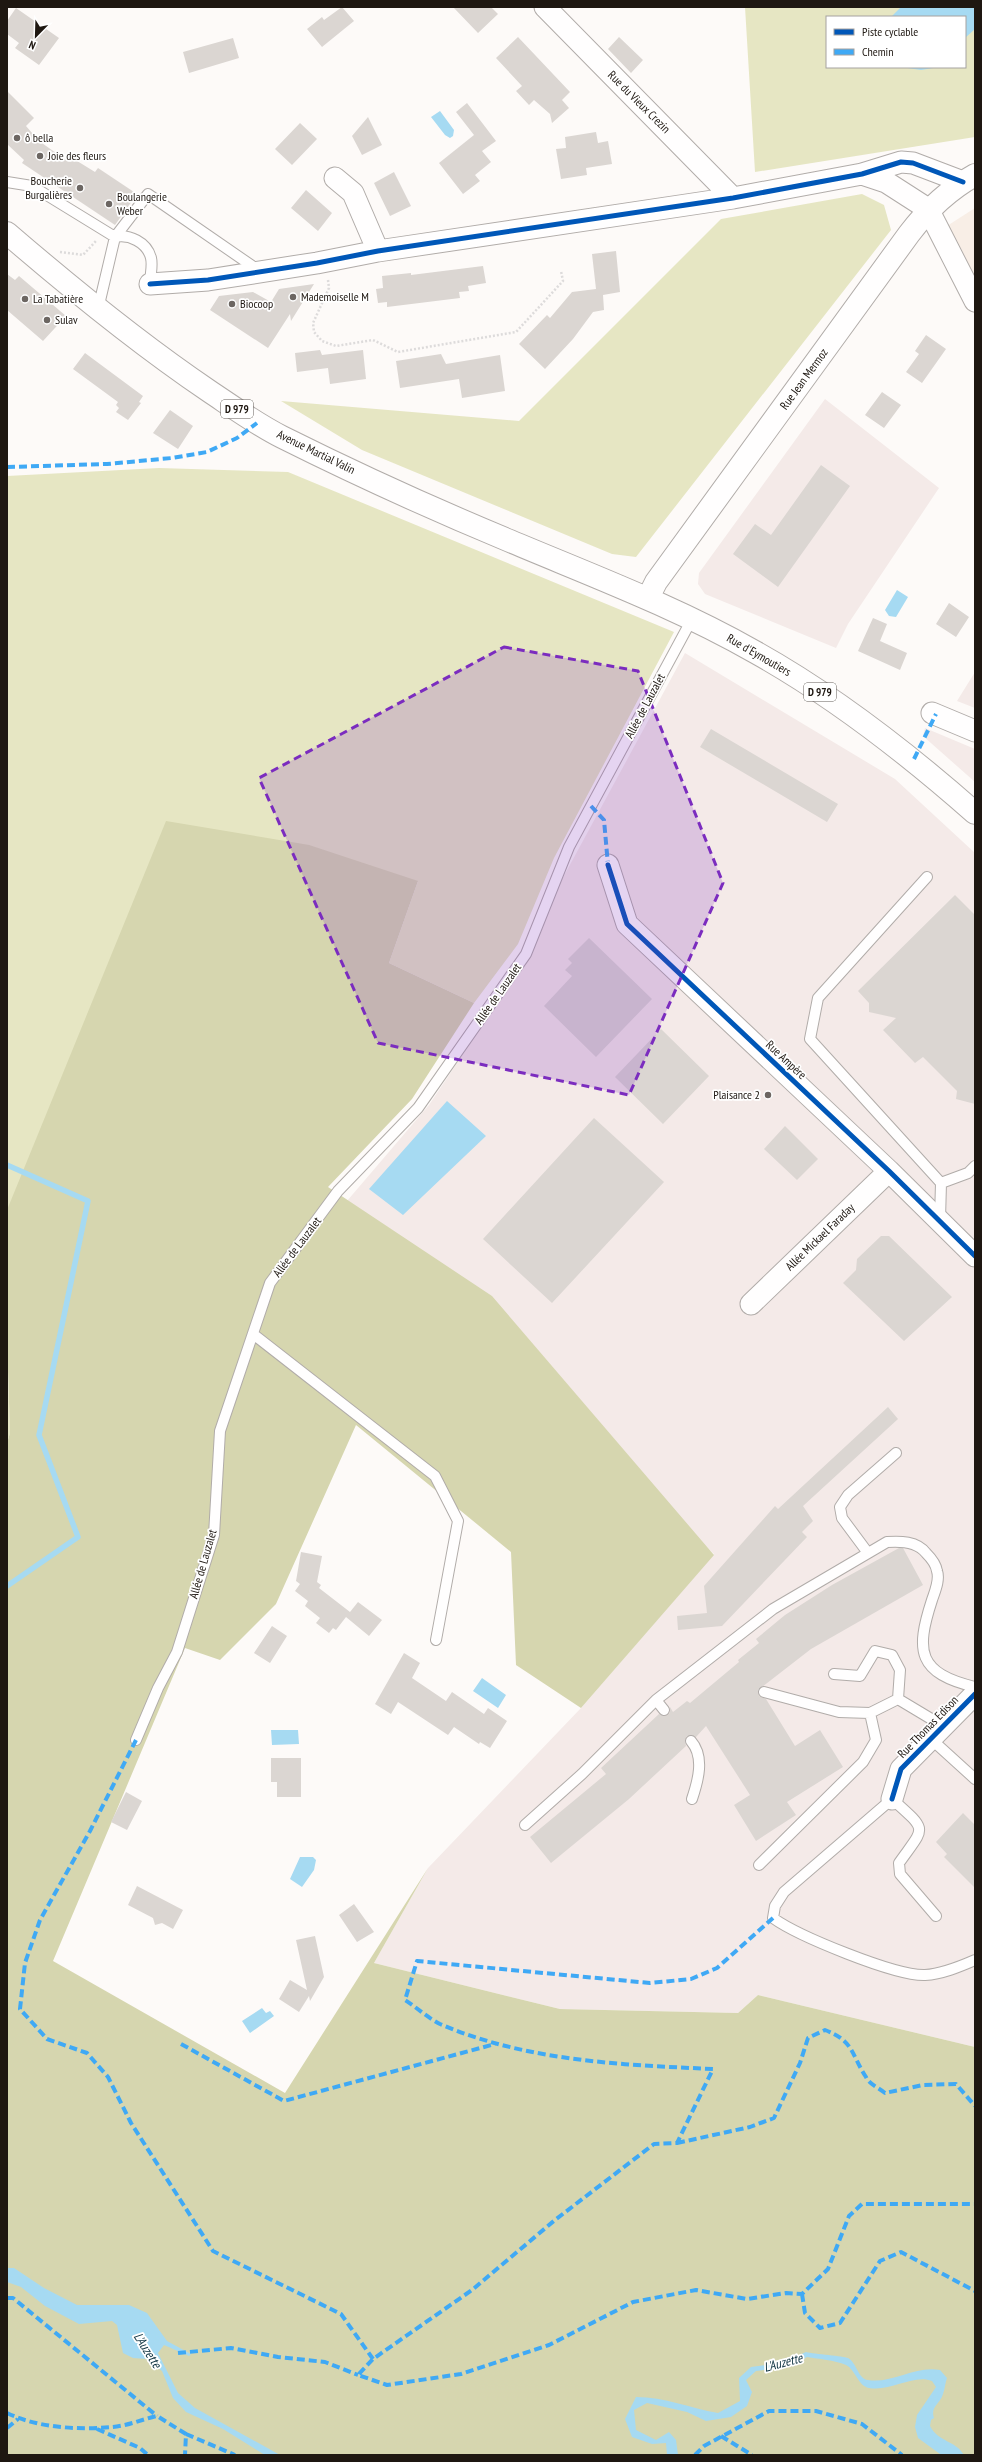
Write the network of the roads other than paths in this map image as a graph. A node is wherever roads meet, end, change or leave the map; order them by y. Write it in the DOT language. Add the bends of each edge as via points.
graph roads {
  1 [pos="545,7"];
  2 [pos="862,174"];
  3 [pos="335,178"];
  4 [pos="969,178"];
  5 [pos="10,182"];
  6 [pos="733,198"];
  7 [pos="928,209"];
  8 [pos="115,237"];
  9 [pos="13,239"];
  10 [pos="378,251"];
  11 [pos="260,271"];
  12 [pos="150,284"];
  13 [pos="975,301"];
  14 [pos="97,310"];
  15 [pos="648,598"];
  16 [pos="692,619"];
  17 [pos="932,713"];
  18 [pos="975,730"];
  19 [pos="975,813"];
  20 [pos="608,864"];
  21 [pos="927,877"];
  22 [pos="975,1166"];
  23 [pos="889,1171"];
  24 [pos="941,1183"];
  25 [pos="940,1221"];
  26 [pos="975,1256"];
  27 [pos="751,1304"];
  28 [pos="253,1334"];
  29 [pos="896,1453"];
  30 [pos="868,1553"];
  31 [pos="436,1640"];
  32 [pos="834,1674"];
  33 [pos="975,1687"];
  34 [pos="764,1692"];
  35 [pos="975,1694"];
  36 [pos="898,1699"];
  37 [pos="656,1700"];
  38 [pos="664,1710"];
  39 [pos="870,1713"];
  40 [pos="937,1733"];
  41 [pos="136,1740"];
  42 [pos="691,1741"];
  43 [pos="975,1779"];
  44 [pos="692,1799"];
  45 [pos="892,1799"];
  46 [pos="525,1825"];
  47 [pos="759,1865"];
  48 [pos="936,1916"];
  49 [pos="975,1960"];
  1 -- 6 [label="street, Rue du Vieux Crezin"];
  2 -- 4 [label="street" via="900,162"];
  2 -- 6 [label="street"];
  2 -- 7 [label="street" via="886,182"];
  3 -- 10 [label="street" via="353,193"];
  4 -- 7 [label="main road, Rue Jean Mermoz"];
  5 -- 8 [label="lane" via="32,186"];
  6 -- 10 [label="street"];
  7 -- 13 [label="street"];
  7 -- 15 [label="main road, Rue Jean Mermoz" via="656,582"];
  8 -- 11 [label="lane" via="148,194"];
  8 -- 12 [label="lane" via="126,235 146,249 151,258"];
  8 -- 14 [label="lane"];
  9 -- 14 [label="main road, Avenue Martial Valin / D 979"];
  10 -- 11 [label="street" via="317,264"];
  11 -- 12 [label="street" via="208,280"];
  14 -- 15 [label="main road, Avenue Martial Valin / D 979" via="178,370 281,436 508,540"];
  15 -- 16 [label="main road, Rue d'Eymoutiers / D 979"];
  16 -- 19 [label="main road, Rue d'Eymoutiers / D 979" via="755,652 817,690 914,759"];
  16 -- 28 [label="lane, Allée de Lauzalet" via="569,847 526,954 418,1108 338,1191 270,1283"];
  17 -- 18 [label="street"];
  20 -- 23 [label="street, Rue Ampère" via="628,924"];
  21 -- 24 [label="lane" via="818,998 810,1039"];
  22 -- 24 [label="lane" via="968,1173"];
  23 -- 25 [label="street, Rue Ampère"];
  23 -- 27 [label="street, Allée Mickael Faraday"];
  24 -- 25 [label="lane"];
  25 -- 26 [label="street, Rue Ampère"];
  28 -- 31 [label="lane" via="435,1476 458,1521"];
  28 -- 41 [label="lane, Allée de Lauzalet" via="220,1431 214,1535 177,1652 158,1688"];
  29 -- 30 [label="lane" via="848,1495 840,1507 842,1518"];
  30 -- 33 [label="lane" via="887,1542 903,1540 924,1550 933,1561 938,1571 937,1584 921,1639 923,1649 935,1670 947,1679"];
  30 -- 37 [label="lane" via="773,1609"];
  32 -- 36 [label="lane" via="860,1676 875,1651 892,1655 900,1670"];
  34 -- 39 [label="lane" via="839,1712"];
  35 -- 40 [label="street, Rue Thomas Edison"];
  36 -- 39 [label="lane"];
  36 -- 40 [label="lane"];
  37 -- 38 [label="lane"];
  37 -- 46 [label="lane" via="582,1774"];
  39 -- 47 [label="lane" via="876,1740 863,1762"];
  40 -- 43 [label="lane"];
  40 -- 45 [label="street, Rue Thomas Edison" via="901,1770"];
  42 -- 44 [label="lane" via="698,1752 699,1771"];
  45 -- 48 [label="lane" via="915,1820 920,1833 918,1840 899,1863 900,1874"];
  45 -- 49 [label="lane" via="784,1892 775,1906 773,1918 787,1928 813,1940 896,1970 924,1975 956,1969"];
}
